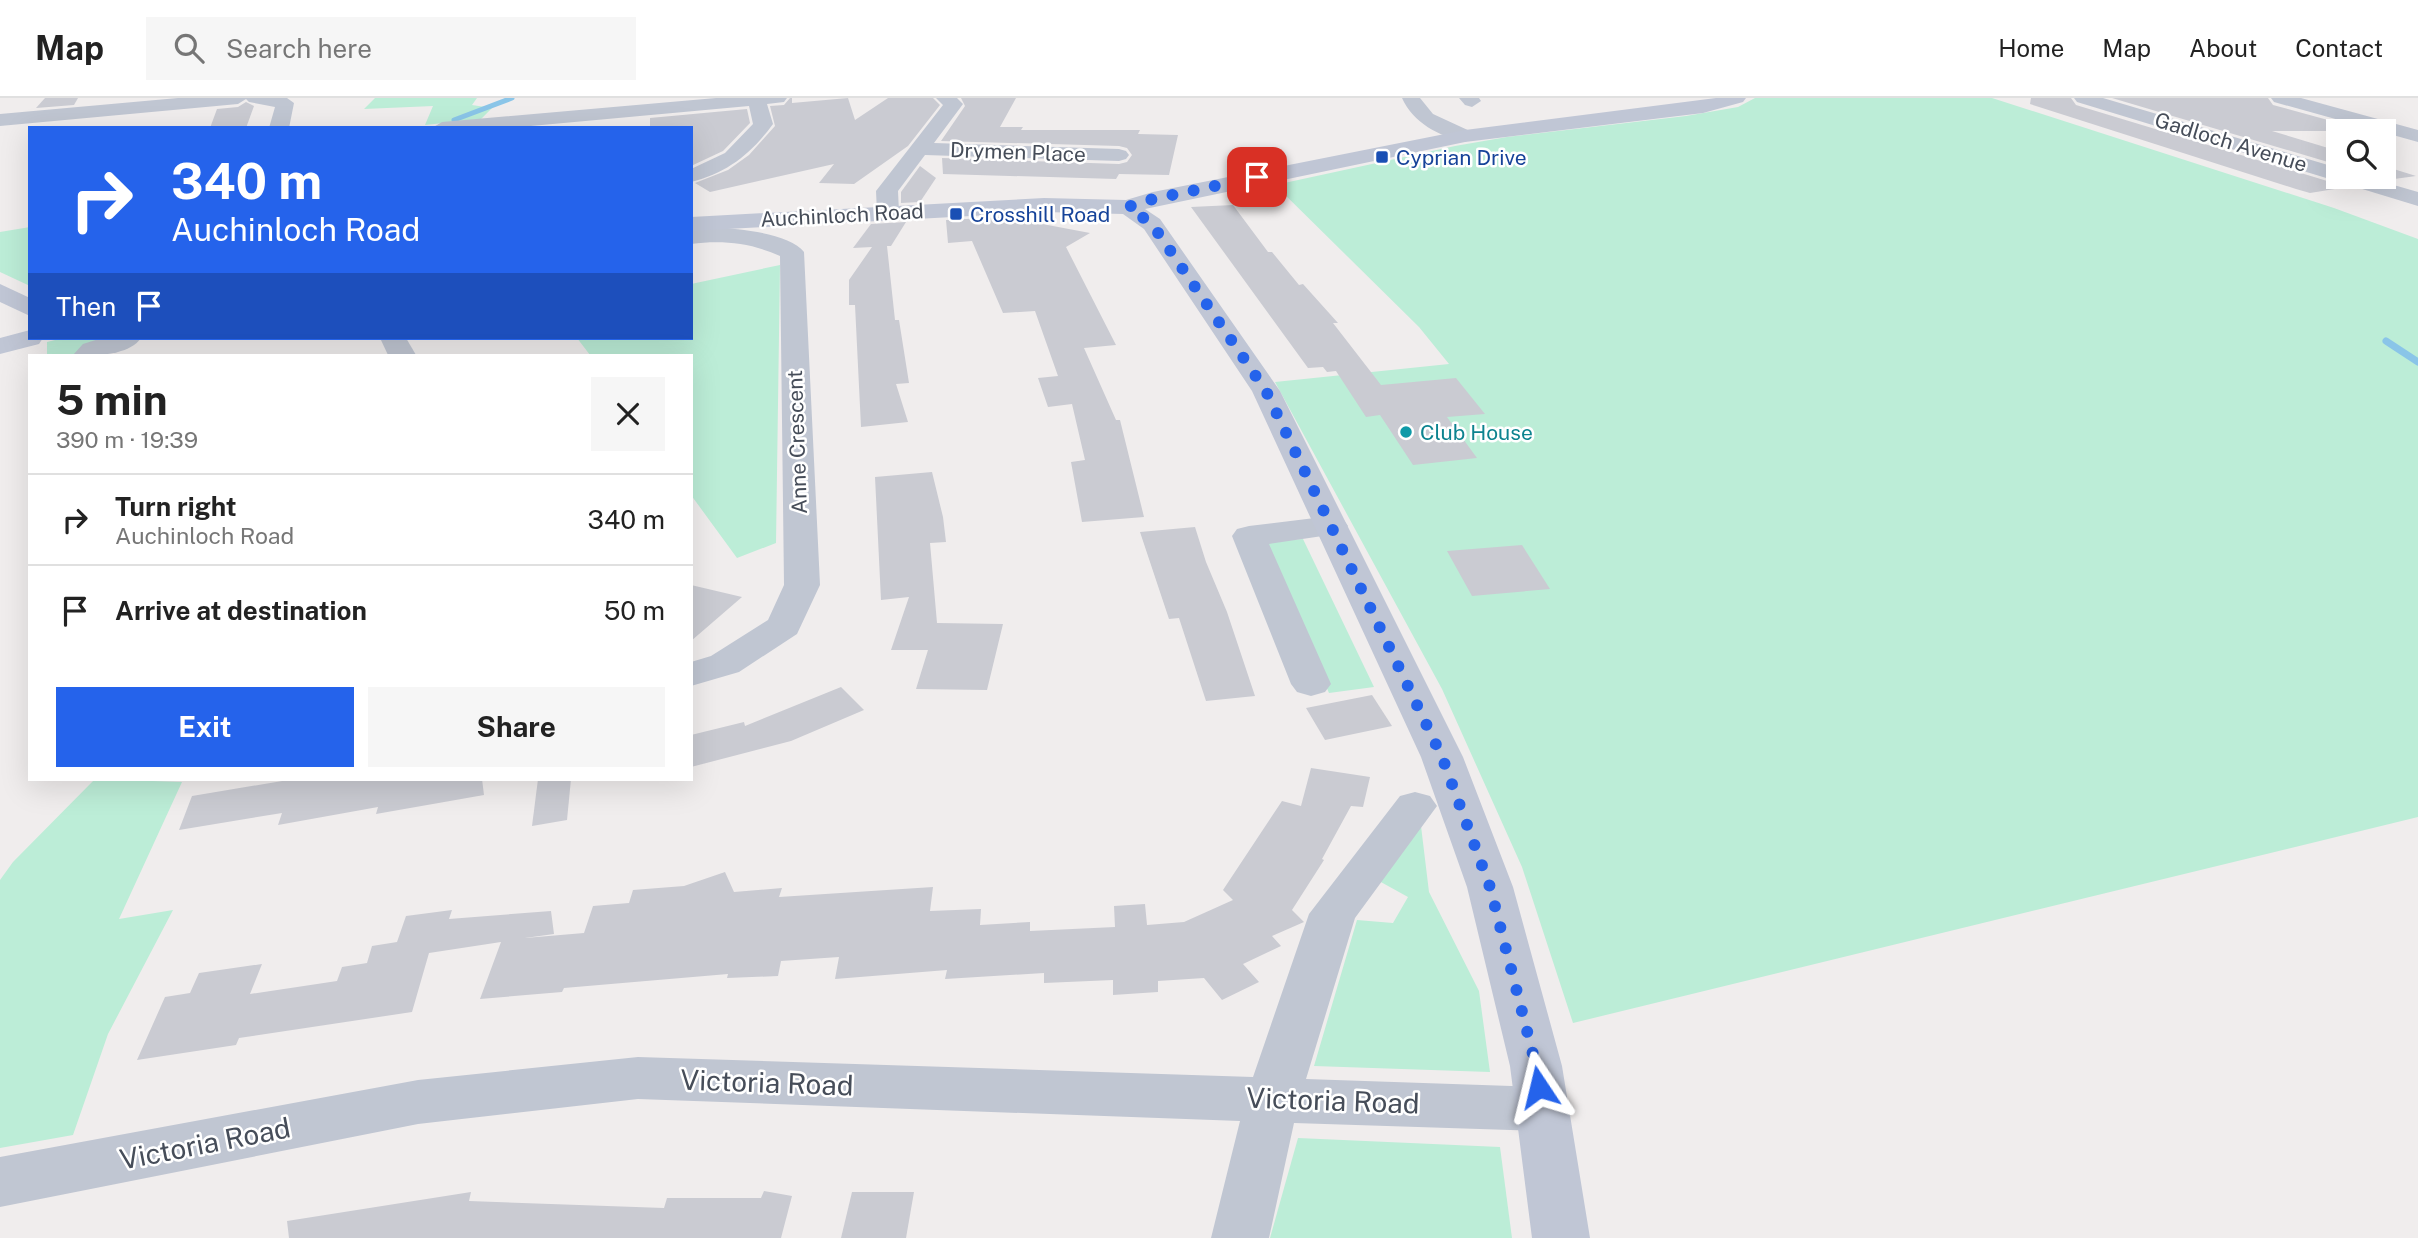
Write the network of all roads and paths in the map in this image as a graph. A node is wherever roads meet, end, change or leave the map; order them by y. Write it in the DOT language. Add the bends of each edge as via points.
graph roads {
  1 [pos="238,98"];
  2 [pos="255,98"];
  3 [pos="778,98"];
  4 [pos="945,98"];
  5 [pos="1411,98"];
  6 [pos="1737,98"];
  7 [pos="2083,98"];
  8 [pos="2280,98"];
  9 [pos="757,100"];
  10 [pos="617,105"];
  11 [pos="114,108"];
  12 [pos="0,120"];
  13 [pos="509,125"];
  14 [pos="103,126"];
  15 [pos="279,126"];
  16 [pos="487,126"];
  17 [pos="1465,136"];
  18 [pos="2418,136"];
  19 [pos="917,149"];
  20 [pos="1119,155"];
  21 [pos="2326,171"];
  22 [pos="693,175"];
  23 [pos="2384,189"];
  24 [pos="2418,199"];
  25 [pos="1128,207"];
  26 [pos="888,212"];
  27 [pos="693,224"];
  28 [pos="693,237"];
  29 [pos="0,292"];
  30 [pos="28,307"];
  31 [pos="28,339"];
  32 [pos="122,340"];
  33 [pos="0,346"];
  34 [pos="88,354"];
  35 [pos="1331,526"];
  36 [pos="693,673"];
  37 [pos="1311,684"];
  38 [pos="1415,806"];
  39 [pos="1272,1098"];
  40 [pos="1542,1109"];
  41 [pos="0,1182"];
  42 [pos="1240,1238"];
  43 [pos="1561,1238"];
  1 -- 11 [label="street"];
  2 -- 15 [label="street" via="285,103"];
  3 -- 9 [label="street"];
  4 -- 19 [label="street" via="954,104"];
  5 -- 17 [label="street" via="1431,121"];
  6 -- 17 [label="main road, Auchinloch Road" via="1703,107"];
  7 -- 21 [label="street, Gadloch Avenue"];
  8 -- 18 [label="street"];
  9 -- 10 [label="street"];
  9 -- 22 [label="street" via="763,124 753,138 724,165"];
  10 -- 13 [label="street"];
  11 -- 12 [label="street"];
  11 -- 14 [label="street"];
  13 -- 16 [label="street"];
  17 -- 25 [label="main road, Auchinloch Road"];
  19 -- 20 [label="street, Drymen Place"];
  19 -- 26 [label="street" via="887,191"];
  23 -- 24 [label="street"];
  25 -- 26 [label="main road, Auchinloch Road" via="1044,205"];
  25 -- 35 [label="main road" via="1152,224 1266,391"];
  26 -- 27 [label="main road, Auchinloch Road"];
  28 -- 36 [label="street, Anne Crescent" via="737,235 769,241 792,253 802,586 785,626 725,664"];
  29 -- 30 [label="main road"];
  31 -- 33 [label="main road"];
  32 -- 34 [label="street"];
  35 -- 37 [label="street" via="1250,536"];
  35 -- 40 [label="main road" via="1442,757 1490,887 1536,1066"];
  38 -- 39 [label="street" via="1333,914"];
  39 -- 40 [label="street, Victoria Road"];
  39 -- 41 [label="street, Victoria Road" via="638,1078 418,1102"];
  39 -- 42 [label="street"];
  40 -- 43 [label="main road"];
}
